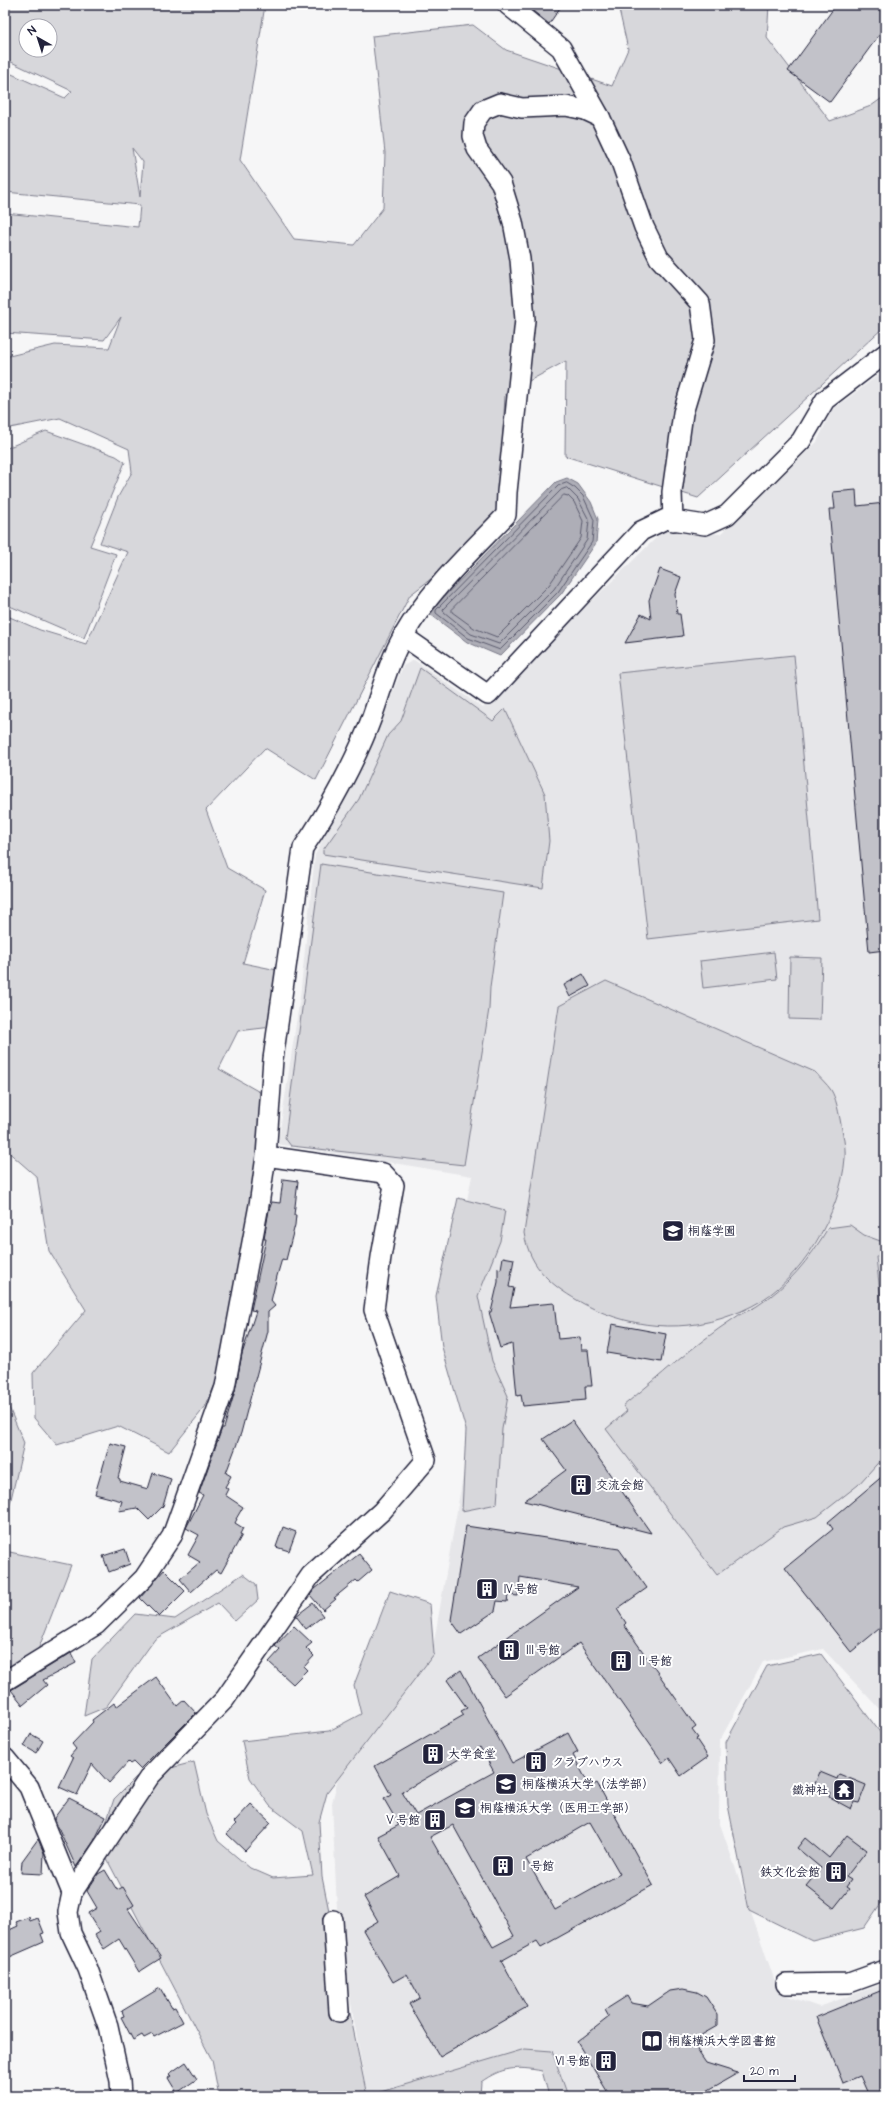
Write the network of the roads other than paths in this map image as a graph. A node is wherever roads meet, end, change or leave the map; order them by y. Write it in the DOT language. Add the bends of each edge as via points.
graph roads {
  1 [pos="508,5"];
  2 [pos="600,117"];
  3 [pos="885,354"];
  4 [pos="673,521"];
  5 [pos="403,636"];
  6 [pos="266,1156"];
  7 [pos="5,1681"];
  8 [pos="5,1758"];
  9 [pos="72,1893"];
  10 [pos="333,1920"];
  11 [pos="885,1970"];
  12 [pos="786,1984"];
  13 [pos="339,2012"];
  14 [pos="122,2096"];
  1 -- 2 [label="street" via="561,48"];
  2 -- 4 [label="street" via="622,162 644,228 659,258 700,303 705,340 683,413 672,492"];
  2 -- 5 [label="street" via="585,110 566,106 522,108 500,104 483,110 474,122 473,136 477,149 501,183 513,222 520,258 525,320 506,492 506,515 422,605"];
  3 -- 4 [label="street" via="825,400 801,441 727,515 705,525"];
  4 -- 5 [label="street" via="666,519 641,531 488,695"];
  5 -- 6 [label="street" via="360,746 303,848 273,1059"];
  6 -- 7 [label="street" via="225,1387 172,1536 144,1578 96,1625"];
  6 -- 9 [label="street" via="383,1173 394,1185 374,1310 426,1460 382,1511 311,1575 225,1699 150,1776"];
  8 -- 9 [label="street" via="29,1787"];
  9 -- 14 [label="street" via="68,1912 71,1933 88,1969 108,2026"];
  10 -- 13 [label="street"];
  11 -- 12 [label="street" via="848,1983"];
}
